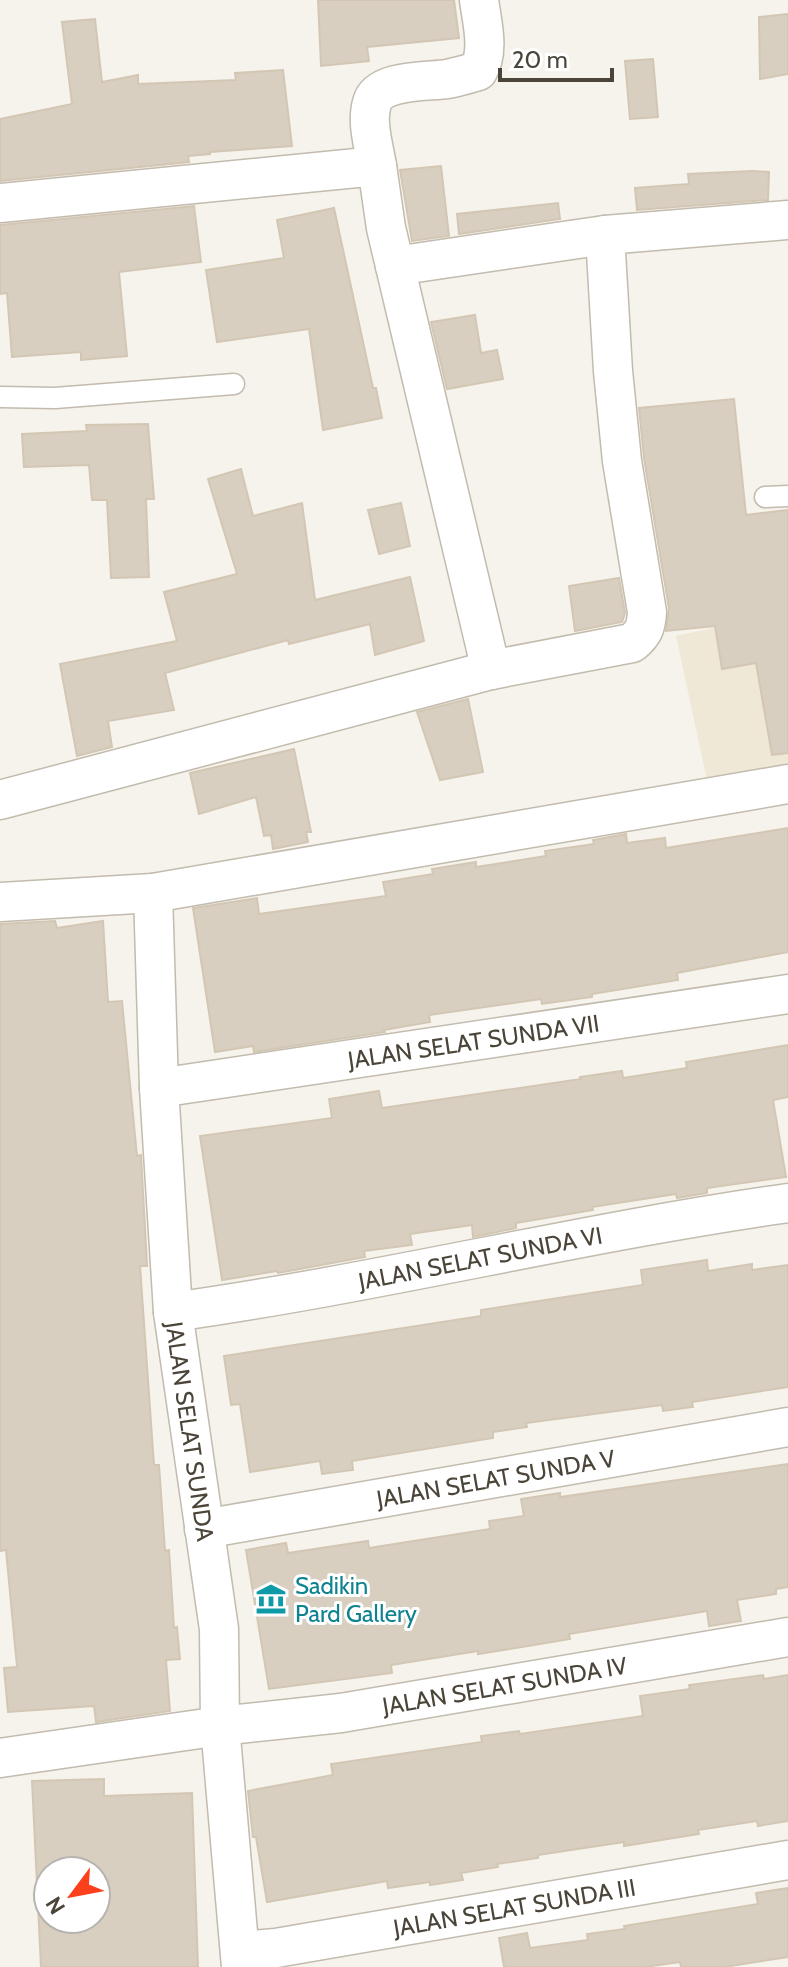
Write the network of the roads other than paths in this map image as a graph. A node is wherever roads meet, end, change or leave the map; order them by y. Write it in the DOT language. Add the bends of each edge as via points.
graph roads {
  1 [pos="479,0"];
  2 [pos="377,166"];
  3 [pos="0,203"];
  4 [pos="788,220"];
  5 [pos="605,235"];
  6 [pos="395,266"];
  7 [pos="234,384"];
  8 [pos="0,397"];
  9 [pos="788,496"];
  10 [pos="765,497"];
  11 [pos="491,670"];
  12 [pos="788,784"];
  13 [pos="0,800"];
  14 [pos="153,893"];
  15 [pos="0,902"];
  16 [pos="788,994"];
  17 [pos="159,1088"];
  18 [pos="788,1203"];
  19 [pos="173,1312"];
  20 [pos="788,1427"];
  21 [pos="204,1529"];
  22 [pos="788,1637"];
  23 [pos="220,1726"];
  24 [pos="0,1758"];
  25 [pos="788,1860"];
  26 [pos="241,1959"];
  1 -- 2 [label="street" via="483,62 478,71 399,83 377,93 371,129"];
  2 -- 3 [label="street"];
  2 -- 6 [label="street"];
  4 -- 5 [label="street"];
  5 -- 6 [label="street"];
  5 -- 11 [label="street" via="622,461 646,628 622,647"];
  6 -- 11 [label="street"];
  7 -- 8 [label="lane" via="55,398"];
  9 -- 10 [label="lane"];
  11 -- 13 [label="street"];
  12 -- 14 [label="street"];
  14 -- 15 [label="street"];
  14 -- 17 [label="street, JALAN SELAT SUNDA"];
  16 -- 17 [label="street, JALAN SELAT SUNDA VII"];
  17 -- 19 [label="street, JALAN SELAT SUNDA"];
  18 -- 19 [label="street, JALAN SELAT SUNDA VI" via="388,1278"];
  19 -- 21 [label="street, JALAN SELAT SUNDA"];
  20 -- 21 [label="street, JALAN SELAT SUNDA V"];
  21 -- 23 [label="street, JALAN SELAT SUNDA" via="219,1629"];
  22 -- 23 [label="street, JALAN SELAT SUNDA IV" via="341,1713"];
  23 -- 24 [label="street, JALAN SELAT SUNDA IV"];
  23 -- 26 [label="street, JALAN SELAT SUNDA"];
  25 -- 26 [label="street, JALAN SELAT SUNDA III" via="276,1948"];
}
